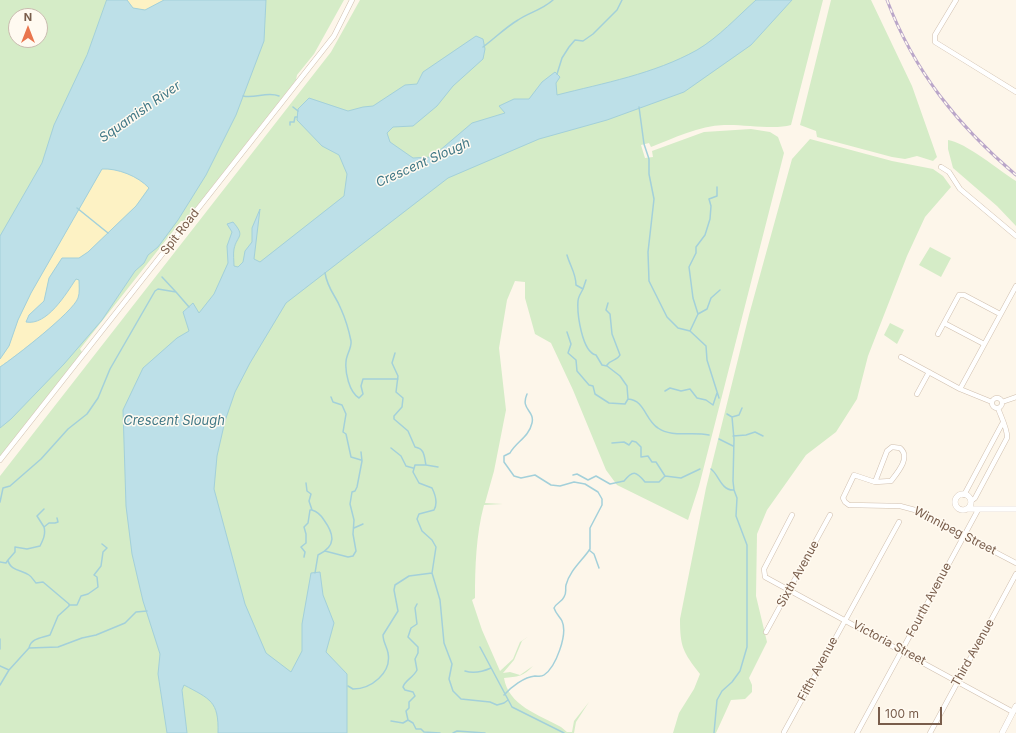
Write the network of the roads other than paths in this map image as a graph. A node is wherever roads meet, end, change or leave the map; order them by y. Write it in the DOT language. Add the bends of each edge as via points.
graph roads {
  1 [pos="352,0"];
  2 [pos="956,0"];
  3 [pos="1016,92"];
  4 [pos="941,167"];
  5 [pos="1016,236"];
  6 [pos="1016,286"];
  7 [pos="1000,314"];
  8 [pos="944,323"];
  9 [pos="938,334"];
  10 [pos="984,344"];
  11 [pos="901,357"];
  12 [pos="929,372"];
  13 [pos="960,389"];
  14 [pos="917,394"];
  15 [pos="1016,397"];
  16 [pos="992,402"];
  17 [pos="1002,402"];
  18 [pos="998,408"];
  19 [pos="1002,424"];
  20 [pos="0,460"];
  21 [pos="875,482"];
  22 [pos="964,494"];
  23 [pos="971,501"];
  24 [pos="985,508"];
  25 [pos="1016,509"];
  26 [pos="966,510"];
  27 [pos="978,510"];
  28 [pos="792,515"];
  29 [pos="830,515"];
  30 [pos="899,522"];
  31 [pos="964,535"];
  32 [pos="1016,563"];
  33 [pos="1016,574"];
  34 [pos="788,590"];
  35 [pos="845,620"];
  36 [pos="766,632"];
  37 [pos="902,651"];
  38 [pos="958,681"];
  39 [pos="1015,710"];
  40 [pos="783,733"];
  41 [pos="857,733"];
  42 [pos="930,733"];
  43 [pos="1002,733"];
  1 -- 20 [label="street, Spit Road" via="334,36"];
  2 -- 3 [label="street" via="935,34 935,42"];
  4 -- 5 [label="street" via="949,172 960,189"];
  6 -- 7 [label="street"];
  7 -- 8 [label="street" via="962,294 958,296"];
  7 -- 10 [label="street"];
  8 -- 9 [label="street"];
  8 -- 10 [label="street"];
  10 -- 13 [label="street"];
  11 -- 12 [label="street"];
  12 -- 13 [label="street"];
  12 -- 14 [label="street"];
  13 -- 16 [label="street"];
  15 -- 17 [label="street"];
  16 -- 17 [label="street" via="997,398"];
  16 -- 18 [label="street" via="993,406"];
  17 -- 18 [label="street"];
  18 -- 19 [label="street"];
  19 -- 22 [label="street"];
  19 -- 23 [label="street" via="1007,432 1007,438"];
  21 -- 21 [label="street" via="893,479 905,457 900,448 892,447 887,451"];
  21 -- 31 [label="street, Winnipeg Street" via="854,475 844,493 845,502 850,505 909,508"];
  22 -- 23 [label="street"];
  22 -- 26 [label="street" via="957,497 955,504 959,509"];
  23 -- 24 [label="street"];
  23 -- 26 [label="street"];
  24 -- 25 [label="street"];
  24 -- 27 [label="street"];
  26 -- 27 [label="street"];
  27 -- 31 [label="street, Fourth Avenue"];
  28 -- 34 [label="street, Victoria Street" via="763,573 765,577"];
  29 -- 34 [label="street, Sixth Avenue"];
  30 -- 35 [label="street, Fifth Avenue"];
  31 -- 32 [label="street, Winnipeg Street"];
  31 -- 37 [label="street, Fourth Avenue"];
  33 -- 38 [label="street, Third Avenue"];
  34 -- 35 [label="street, Victoria Street"];
  34 -- 36 [label="street, Sixth Avenue"];
  35 -- 37 [label="street, Victoria Street"];
  35 -- 40 [label="street, Fifth Avenue"];
  37 -- 38 [label="street, Victoria Street"];
  37 -- 41 [label="street, Fourth Avenue"];
  38 -- 39 [label="street, Victoria Street"];
  38 -- 42 [label="street, Third Avenue"];
  39 -- 43 [label="street"];
}
